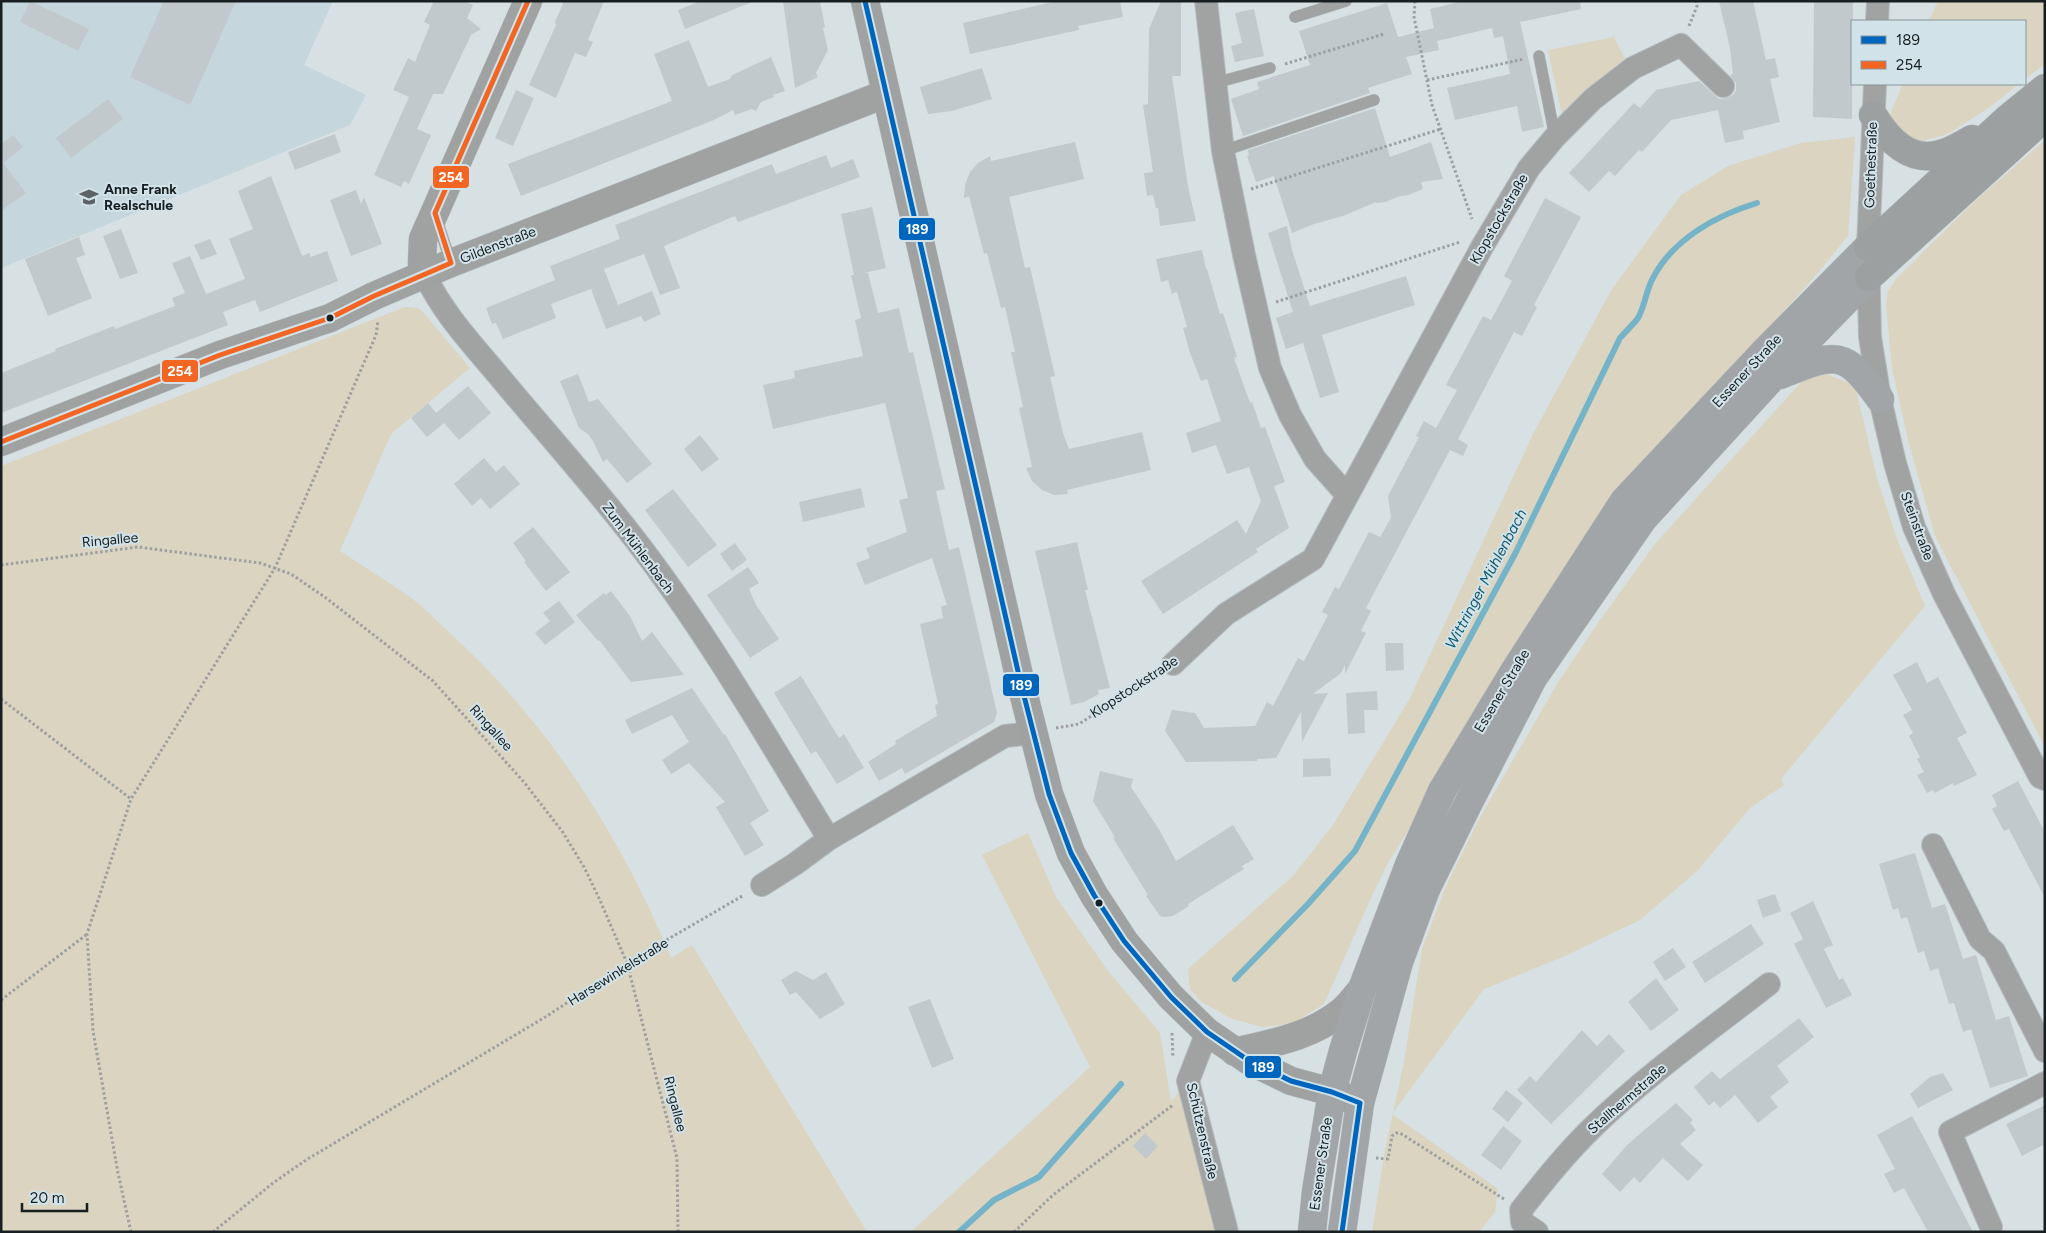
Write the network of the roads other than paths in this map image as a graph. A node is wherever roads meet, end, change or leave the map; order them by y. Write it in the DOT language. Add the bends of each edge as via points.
graph roads {
  1 [pos="528,1"];
  2 [pos="1206,1"];
  3 [pos="1346,1"];
  4 [pos="1878,1"];
  5 [pos="869,2"];
  6 [pos="1294,17"];
  7 [pos="1877,20"];
  8 [pos="1539,56"];
  9 [pos="1270,68"];
  10 [pos="1215,83"];
  11 [pos="1875,85"];
  12 [pos="1723,86"];
  13 [pos="2045,88"];
  14 [pos="885,94"];
  15 [pos="1374,100"];
  16 [pos="1873,116"];
  17 [pos="2045,117"];
  18 [pos="2008,118"];
  19 [pos="1555,137"];
  20 [pos="1222,151"];
  21 [pos="435,213"];
  22 [pos="1868,247"];
  23 [pos="450,264"];
  24 [pos="424,275"];
  25 [pos="1868,277"];
  26 [pos="1771,378"];
  27 [pos="1880,399"];
  28 [pos="1,442"];
  29 [pos="1346,495"];
  30 [pos="1173,664"];
  31 [pos="1033,732"];
  32 [pos="2045,779"];
  33 [pos="829,838"];
  34 [pos="1933,845"];
  35 [pos="762,885"];
  36 [pos="1769,984"];
  37 [pos="1362,989"];
  38 [pos="1206,1032"];
  39 [pos="2045,1051"];
  40 [pos="1235,1052"];
  41 [pos="2045,1083"];
  42 [pos="1332,1092"];
  43 [pos="1360,1104"];
  44 [pos="1991,1227"];
  45 [pos="1227,1232"];
  46 [pos="1312,1232"];
  47 [pos="1342,1232"];
  48 [pos="1537,1232"];
  1 -- 21 [label="main road"];
  2 -- 10 [label="street"];
  3 -- 6 [label="lane"];
  4 -- 7 [label="street"];
  5 -- 14 [label="main road"];
  8 -- 19 [label="lane"];
  9 -- 10 [label="lane"];
  10 -- 20 [label="street"];
  11 -- 16 [label="street, Goethestraße"];
  12 -- 19 [label="street, Klopstockstraße" via="1681,45 1633,68 1594,99"];
  13 -- 18 [label="highway"];
  14 -- 23 [label="main road, Gildenstraße"];
  14 -- 31 [label="main road"];
  15 -- 20 [label="lane"];
  16 -- 18 [label="highway" via="1897,146 1926,156 1942,154"];
  16 -- 22 [label="street, Goethestraße"];
  17 -- 25 [label="highway"];
  18 -- 22 [label="highway"];
  19 -- 29 [label="street, Klopstockstraße" via="1529,168 1480,242"];
  20 -- 29 [label="street" via="1270,368 1290,415 1315,459"];
  21 -- 23 [label="lane"];
  21 -- 24 [label="main road" via="423,239"];
  22 -- 25 [label="street, Steinstraße"];
  22 -- 37 [label="main road, Essener Straße" via="1624,501 1514,670 1442,791 1409,865"];
  23 -- 24 [label="main road, Gildenstraße"];
  24 -- 28 [label="main road, Gildenstraße" via="330,318 220,355"];
  24 -- 33 [label="street, Zum Mühlenbach" via="484,359 643,550 738,687"];
  25 -- 26 [label="main road, Essener Straße"];
  25 -- 27 [label="street, Steinstraße" via="1870,337"];
  26 -- 27 [label="main road" via="1813,361 1838,360 1860,372"];
  26 -- 43 [label="main road, Essener Straße" via="1643,518 1533,678 1426,889 1399,962"];
  27 -- 32 [label="street, Steinstraße" via="1914,527 1944,594 2040,777"];
  29 -- 30 [label="street, Klopstockstraße" via="1313,559 1226,614"];
  31 -- 33 [label="street" via="1005,736"];
  31 -- 38 [label="main road" via="1049,794 1071,853 1124,941 1171,997"];
  33 -- 35 [label="street"];
  34 -- 39 [label="street" via="1980,939 1994,951"];
  36 -- 48 [label="street, Stallhermstraße" via="1653,1075 1594,1127 1521,1210 1522,1222"];
  37 -- 40 [label="main road" via="1342,1012 1317,1029"];
  37 -- 42 [label="main road, Essener Straße"];
  38 -- 40 [label="main road"];
  38 -- 45 [label="street, Schützenstraße" via="1188,1081"];
  40 -- 42 [label="main road" via="1291,1080"];
  41 -- 44 [label="street" via="1950,1132"];
  42 -- 43 [label="main road"];
  42 -- 46 [label="main road, Essener Straße"];
  43 -- 47 [label="main road, Essener Straße"];
}
